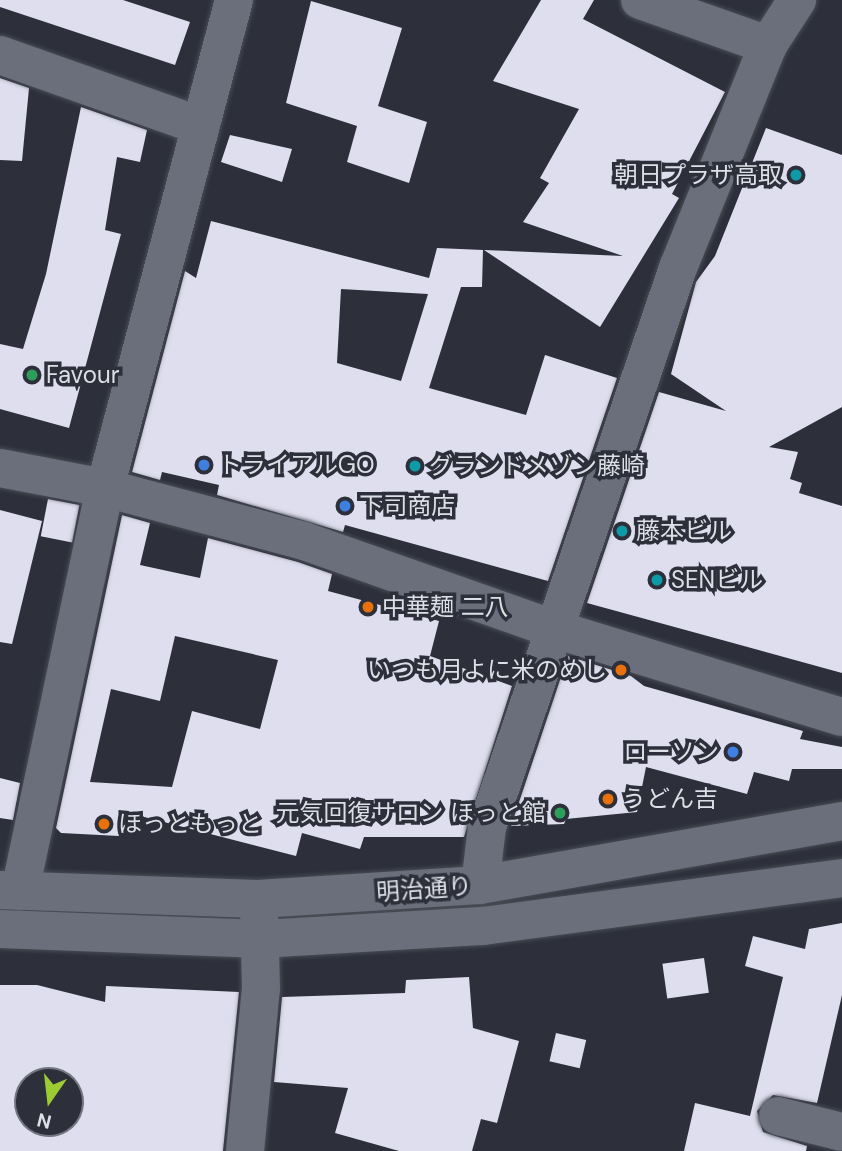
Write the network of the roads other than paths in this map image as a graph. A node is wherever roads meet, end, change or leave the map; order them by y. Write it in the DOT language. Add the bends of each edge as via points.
graph roads {
  1 [pos="234,0"];
  2 [pos="640,0"];
  3 [pos="797,0"];
  4 [pos="768,45"];
  5 [pos="0,55"];
  6 [pos="198,125"];
  7 [pos="0,468"];
  8 [pos="105,488"];
  9 [pos="554,629"];
  10 [pos="842,717"];
  11 [pos="842,821"];
  12 [pos="842,878"];
  13 [pos="480,886"];
  14 [pos="10,891"];
  15 [pos="258,899"];
  16 [pos="0,929"];
  17 [pos="262,939"];
  18 [pos="778,1116"];
  19 [pos="842,1132"];
  20 [pos="245,1151"];
  1 -- 6 [label="street"];
  2 -- 4 [label="street"];
  3 -- 4 [label="street"];
  4 -- 9 [label="street" via="678,268"];
  5 -- 6 [label="street"];
  6 -- 8 [label="street"];
  7 -- 8 [label="street"];
  8 -- 9 [label="street" via="304,541"];
  8 -- 14 [label="street"];
  9 -- 10 [label="street"];
  9 -- 13 [label="street" via="487,827"];
  11 -- 13 [label="street, 明治通り"];
  12 -- 17 [label="street, 明治通り" via="483,926"];
  13 -- 15 [label="street, 明治通り"];
  14 -- 15 [label="street, 明治通り"];
  15 -- 17 [label="street"];
  16 -- 17 [label="street, 明治通り"];
  17 -- 20 [label="street"];
  18 -- 19 [label="street"];
}
